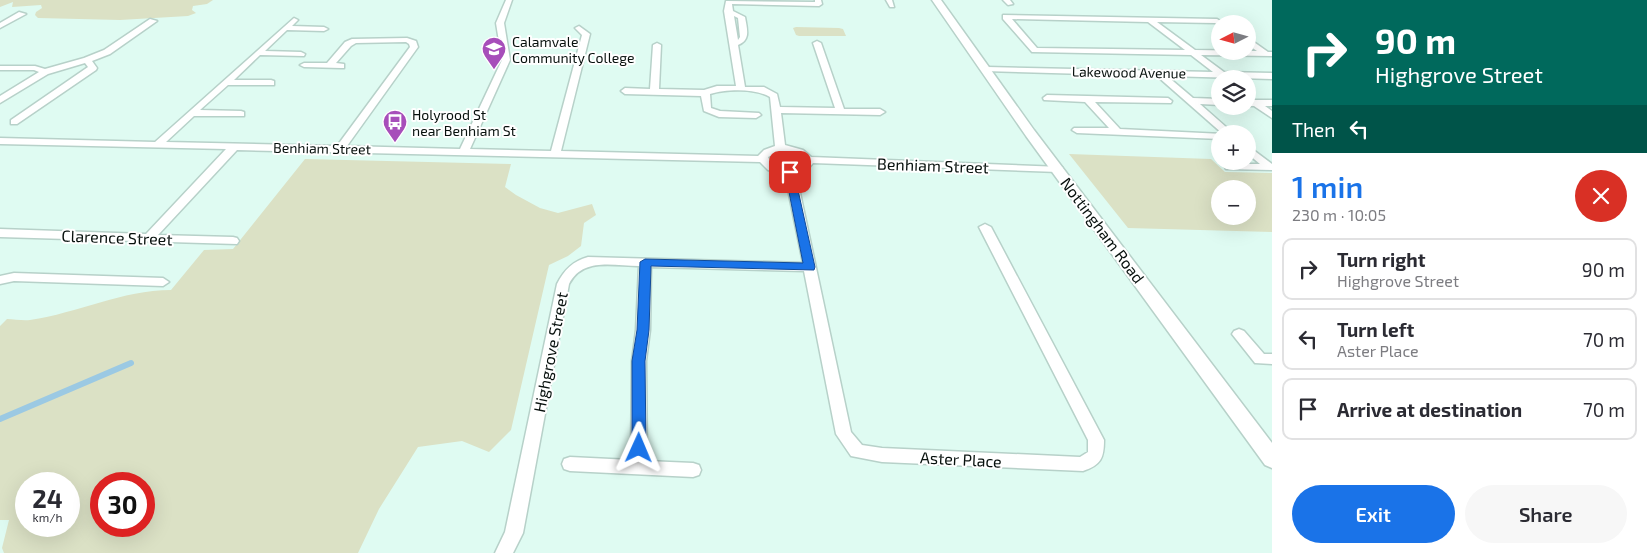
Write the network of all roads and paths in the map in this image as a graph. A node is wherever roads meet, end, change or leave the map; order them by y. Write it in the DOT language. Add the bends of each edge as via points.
graph roads {
  1 [pos="509,0"];
  2 [pos="818,0"];
  3 [pos="936,0"];
  4 [pos="728,11"];
  5 [pos="22,14"];
  6 [pos="294,20"];
  7 [pos="1150,20"];
  8 [pos="8,21"];
  9 [pos="153,21"];
  10 [pos="1211,21"];
  11 [pos="29,22"];
  12 [pos="0,26"];
  13 [pos="285,28"];
  14 [pos="579,28"];
  15 [pos="324,29"];
  16 [pos="817,43"];
  17 [pos="657,45"];
  18 [pos="733,46"];
  19 [pos="1256,47"];
  20 [pos="1035,50"];
  21 [pos="1193,52"];
  22 [pos="258,53"];
  23 [pos="301,54"];
  24 [pos="1269,54"];
  25 [pos="1042,56"];
  26 [pos="87,60"];
  27 [pos="304,65"];
  28 [pos="329,66"];
  29 [pos="341,66"];
  30 [pos="0,68"];
  31 [pos="987,69"];
  32 [pos="1217,70"];
  33 [pos="45,72"];
  34 [pos="1159,73"];
  35 [pos="1211,74"];
  36 [pos="1256,75"];
  37 [pos="1272,76"];
  38 [pos="226,82"];
  39 [pos="271,83"];
  40 [pos="741,89"];
  41 [pos="625,91"];
  42 [pos="654,92"];
  43 [pos="706,93"];
  44 [pos="1047,98"];
  45 [pos="1087,99"];
  46 [pos="0,100"];
  47 [pos="1168,100"];
  48 [pos="1192,101"];
  49 [pos="1211,102"];
  50 [pos="1256,103"];
  51 [pos="1272,103"];
  52 [pos="1256,106"];
  53 [pos="776,110"];
  54 [pos="840,111"];
  55 [pos="880,112"];
  56 [pos="192,113"];
  57 [pos="241,114"];
  58 [pos="756,115"];
  59 [pos="1272,116"];
  60 [pos="14,122"];
  61 [pos="1219,125"];
  62 [pos="1077,130"];
  63 [pos="1117,131"];
  64 [pos="1211,136"];
  65 [pos="0,141"];
  66 [pos="158,144"];
  67 [pos="235,146"];
  68 [pos="341,148"];
  69 [pos="780,148"];
  70 [pos="464,151"];
  71 [pos="555,154"];
  72 [pos="1256,155"];
  73 [pos="763,160"];
  74 [pos="808,160"];
  75 [pos="1256,167"];
  76 [pos="1271,167"];
  77 [pos="1058,169"];
  78 [pos="790,172"];
  79 [pos="984,227"];
  80 [pos="0,233"];
  81 [pos="149,238"];
  82 [pos="233,241"];
  83 [pos="645,262"];
  84 [pos="810,267"];
  85 [pos="0,280"];
  86 [pos="164,282"];
  87 [pos="1239,334"];
  88 [pos="1272,359"];
  89 [pos="1272,459"];
  90 [pos="570,464"];
  91 [pos="639,467"];
  92 [pos="694,470"];
  93 [pos="504,553"];
  1 -- 70 [label="street" via="500,23 507,47 506,60"];
  2 -- 4 [label="street" via="819,4 728,2"];
  3 -- 31 [label="street, Nottingham Road"];
  4 -- 18 [label="street"];
  4 -- 18 [label="street" via="741,17 744,37"];
  5 -- 8 [label="street"];
  6 -- 13 [label="street"];
  7 -- 10 [label="street"];
  7 -- 20 [label="street" via="1006,17"];
  7 -- 21 [label="street"];
  8 -- 11 [label="street"];
  8 -- 12 [label="street"];
  9 -- 26 [label="street" via="107,52"];
  13 -- 15 [label="street"];
  13 -- 22 [label="street"];
  14 -- 71 [label="street" via="586,34"];
  16 -- 54 [label="street"];
  17 -- 42 [label="street"];
  18 -- 40 [label="street"];
  19 -- 24 [label="street"];
  20 -- 21 [label="street"];
  20 -- 25 [label="street"];
  21 -- 24 [label="street"];
  21 -- 32 [label="street"];
  22 -- 23 [label="street"];
  22 -- 38 [label="street"];
  26 -- 33 [label="street"];
  26 -- 60 [label="street" via="93,68"];
  27 -- 28 [label="street"];
  28 -- 29 [label="street"];
  28 -- 68 [label="street" via="348,44 355,41 406,40 414,47"];
  30 -- 33 [label="street" via="35,68"];
  31 -- 34 [label="street, Lakewood Avenue"];
  31 -- 77 [label="street, Nottingham Road"];
  33 -- 46 [label="street"];
  34 -- 35 [label="street, Lakewood Avenue"];
  34 -- 48 [label="street"];
  36 -- 37 [label="street, Lakewood Avenue"];
  38 -- 39 [label="street"];
  38 -- 56 [label="street"];
  40 -- 43 [label="street" via="717,89"];
  40 -- 53 [label="street" via="764,90 774,96"];
  41 -- 42 [label="street"];
  42 -- 43 [label="street"];
  43 -- 58 [label="street" via="707,109 712,112"];
  44 -- 45 [label="street"];
  45 -- 47 [label="street"];
  45 -- 63 [label="street"];
  48 -- 49 [label="street"];
  48 -- 61 [label="street"];
  50 -- 51 [label="street"];
  52 -- 59 [label="street"];
  53 -- 54 [label="street"];
  53 -- 69 [label="street"];
  54 -- 55 [label="street"];
  56 -- 57 [label="street"];
  56 -- 66 [label="street"];
  62 -- 63 [label="street"];
  63 -- 64 [label="street"];
  65 -- 66 [label="street, Benhiam Street"];
  66 -- 67 [label="street, Benhiam Street"];
  67 -- 68 [label="street, Benhiam Street"];
  67 -- 81 [label="street"];
  68 -- 70 [label="street, Benhiam Street"];
  69 -- 73 [label="street" via="769,151"];
  69 -- 74 [label="street" via="795,150"];
  70 -- 71 [label="street, Benhiam Street"];
  71 -- 73 [label="street, Benhiam Street"];
  72 -- 76 [label="street"];
  73 -- 78 [label="street" via="772,168"];
  74 -- 77 [label="street, Benhiam Street"];
  74 -- 78 [label="street" via="802,170"];
  75 -- 76 [label="street"];
  77 -- 89 [label="street, Nottingham Road"];
  78 -- 84 [label="street, Aster Place"];
  79 -- 84 [label="street, Aster Place" via="1096,440 1096,455 1083,464 882,455 857,451 844,434"];
  80 -- 81 [label="street, Clarence Street"];
  81 -- 82 [label="street, Clarence Street"];
  83 -- 84 [label="street, Highgrove Street"];
  83 -- 91 [label="street" via="639,361"];
  83 -- 93 [label="street, Highgrove Street" via="588,261 576,265 568,273 563,284 514,532"];
  85 -- 86 [label="street" via="14,277"];
  87 -- 88 [label="street" via="1260,359"];
  90 -- 91 [label="street"];
  91 -- 92 [label="street"];
}
